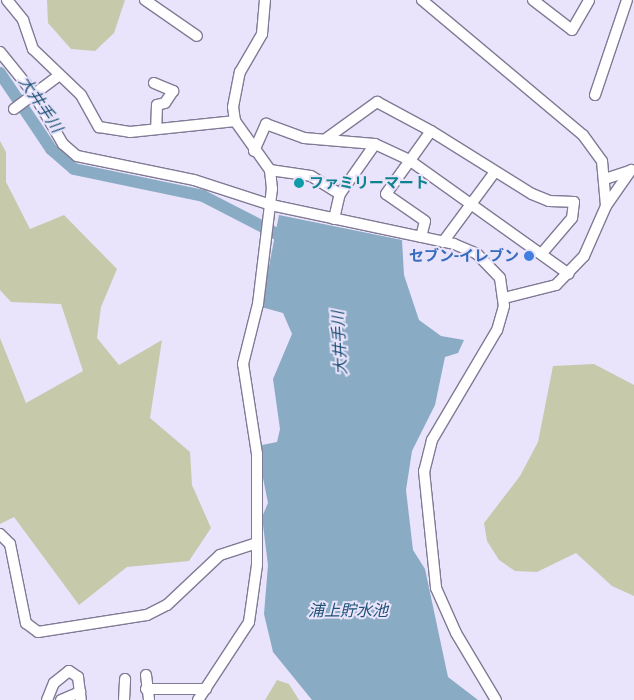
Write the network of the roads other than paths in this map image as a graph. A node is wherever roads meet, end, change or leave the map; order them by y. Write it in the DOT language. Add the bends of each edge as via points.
graph roads {
  1 [pos="7,0"];
  2 [pos="145,0"];
  3 [pos="265,0"];
  4 [pos="422,0"];
  5 [pos="533,0"];
  6 [pos="588,0"];
  7 [pos="627,0"];
  8 [pos="198,36"];
  9 [pos="0,52"];
  10 [pos="58,77"];
  11 [pos="154,83"];
  12 [pos="595,95"];
  13 [pos="31,97"];
  14 [pos="14,109"];
  15 [pos="235,122"];
  16 [pos="156,128"];
  17 [pos="431,130"];
  18 [pos="327,138"];
  19 [pos="375,144"];
  20 [pos="254,151"];
  21 [pos="409,160"];
  22 [pos="633,169"];
  23 [pos="270,170"];
  24 [pos="494,173"];
  25 [pos="605,179"];
  26 [pos="340,194"];
  27 [pos="470,204"];
  28 [pos="271,205"];
  29 [pos="606,206"];
  30 [pos="334,219"];
  31 [pos="421,237"];
  32 [pos="443,242"];
  33 [pos="543,252"];
  34 [pos="569,274"];
  35 [pos="504,298"];
  36 [pos="0,534"];
  37 [pos="256,543"];
  38 [pos="146,675"];
  39 [pos="124,679"];
  40 [pos="208,686"];
  41 [pos="146,689"];
  42 [pos="81,696"];
  43 [pos="47,700"];
  44 [pos="61,700"];
  45 [pos="124,700"];
  46 [pos="149,700"];
  47 [pos="198,700"];
  48 [pos="210,700"];
  49 [pos="496,700"];
  1 -- 10 [label="street" via="23,20 33,49"];
  2 -- 8 [label="street"];
  3 -- 15 [label="street" via="262,34 240,72"];
  4 -- 25 [label="street" via="583,135 602,161"];
  5 -- 6 [label="street" via="572,30"];
  7 -- 12 [label="street"];
  9 -- 13 [label="street"];
  10 -- 13 [label="street"];
  10 -- 16 [label="street" via="80,95 100,127 114,132"];
  11 -- 16 [label="street" via="173,92 165,103 157,105"];
  13 -- 14 [label="street"];
  13 -- 28 [label="street" via="63,144 77,156 194,180"];
  15 -- 16 [label="street"];
  15 -- 20 [label="street"];
  17 -- 18 [label="street" via="377,102"];
  17 -- 21 [label="street"];
  17 -- 24 [label="street"];
  18 -- 19 [label="street"];
  18 -- 20 [label="street" via="304,138 277,124 266,124"];
  19 -- 21 [label="street"];
  19 -- 26 [label="street"];
  20 -- 23 [label="street"];
  21 -- 27 [label="street"];
  21 -- 31 [label="street" via="386,194 425,221"];
  22 -- 25 [label="street"];
  22 -- 29 [label="street"];
  23 -- 26 [label="street" via="311,176"];
  23 -- 28 [label="street"];
  24 -- 27 [label="street"];
  24 -- 33 [label="street" via="549,201 574,202 572,218"];
  25 -- 29 [label="street"];
  26 -- 30 [label="street"];
  27 -- 32 [label="street"];
  27 -- 33 [label="street"];
  28 -- 30 [label="street"];
  28 -- 37 [label="street" via="243,364 257,454"];
  29 -- 34 [label="street" via="584,256"];
  30 -- 31 [label="street"];
  31 -- 32 [label="street"];
  32 -- 35 [label="street" via="467,248 486,260 500,278"];
  33 -- 34 [label="street"];
  34 -- 35 [label="street" via="538,292"];
  35 -- 49 [label="street" via="497,330 436,433 424,471 436,588 456,633"];
  36 -- 37 [label="street" via="10,544 26,623 38,632 147,615 167,605 220,555"];
  37 -- 40 [label="street" via="249,622"];
  38 -- 41 [label="street"];
  39 -- 45 [label="street"];
  40 -- 41 [label="street"];
  40 -- 47 [label="street"];
  40 -- 48 [label="street"];
  41 -- 46 [label="street"];
  42 -- 43 [label="street" via="78,678 69,671 54,684"];
  42 -- 44 [label="street"];
}
